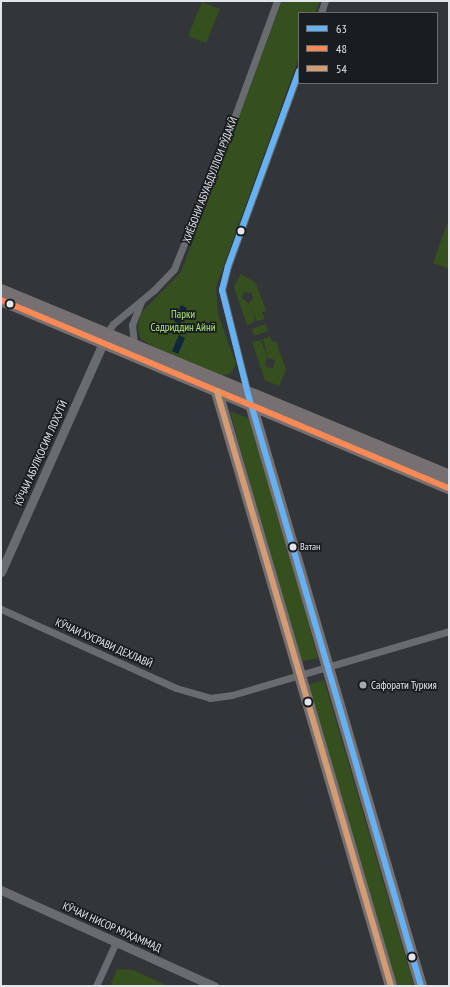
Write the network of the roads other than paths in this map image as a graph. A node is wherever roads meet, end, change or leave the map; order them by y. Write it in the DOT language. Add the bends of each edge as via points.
graph roads {
  1 [pos="277,1"];
  2 [pos="325,1"];
  3 [pos="321,12"];
  4 [pos="298,74"];
  5 [pos="1,290"];
  6 [pos="1,300"];
  7 [pos="141,302"];
  8 [pos="42,313"];
  9 [pos="104,339"];
  10 [pos="136,352"];
  11 [pos="217,392"];
  12 [pos="248,394"];
  13 [pos="252,407"];
  14 [pos="389,457"];
  15 [pos="449,476"];
  16 [pos="449,488"];
  17 [pos="1,572"];
  18 [pos="1,610"];
  19 [pos="449,631"];
  20 [pos="328,666"];
  21 [pos="300,674"];
  22 [pos="1,890"];
  23 [pos="116,942"];
  24 [pos="96,986"];
  25 [pos="214,986"];
  26 [pos="391,986"];
  27 [pos="420,986"];
  1 -- 7 [label="street, ХИЁБОНИ АБУАБДУЛЛОИ РӮДАКӢ" via="183,252 174,269"];
  2 -- 3 [label="street"];
  4 -- 12 [label="street" via="228,266 222,290"];
  5 -- 8 [label="highway"];
  6 -- 8 [label="highway"];
  7 -- 9 [label="street, ХИЁБОНИ АБУАБДУЛЛОИ РӮДАКӢ" via="113,324"];
  7 -- 10 [label="street" via="132,325"];
  8 -- 9 [label="highway"];
  9 -- 10 [label="highway"];
  9 -- 17 [label="street, КӮЧАИ АБУЛҚОСИМ ЛОҲУТӢ"];
  10 -- 11 [label="highway"];
  10 -- 12 [label="highway"];
  11 -- 13 [label="highway"];
  11 -- 21 [label="highway"];
  12 -- 13 [label="highway"];
  12 -- 14 [label="highway"];
  13 -- 14 [label="highway"];
  13 -- 20 [label="highway"];
  14 -- 15 [label="highway"];
  14 -- 16 [label="highway"];
  18 -- 21 [label="street, КӮЧАИ ХУСРАВИ ДЕХЛАВӢ" via="198,696 227,696"];
  19 -- 20 [label="street"];
  20 -- 21 [label="street"];
  20 -- 27 [label="highway"];
  21 -- 26 [label="highway"];
  22 -- 23 [label="street, КӮЧАИ НИСОР МУҲАММАД"];
  23 -- 24 [label="street"];
  23 -- 25 [label="street, КӮЧАИ НИСОР МУҲАММАД"];
}
